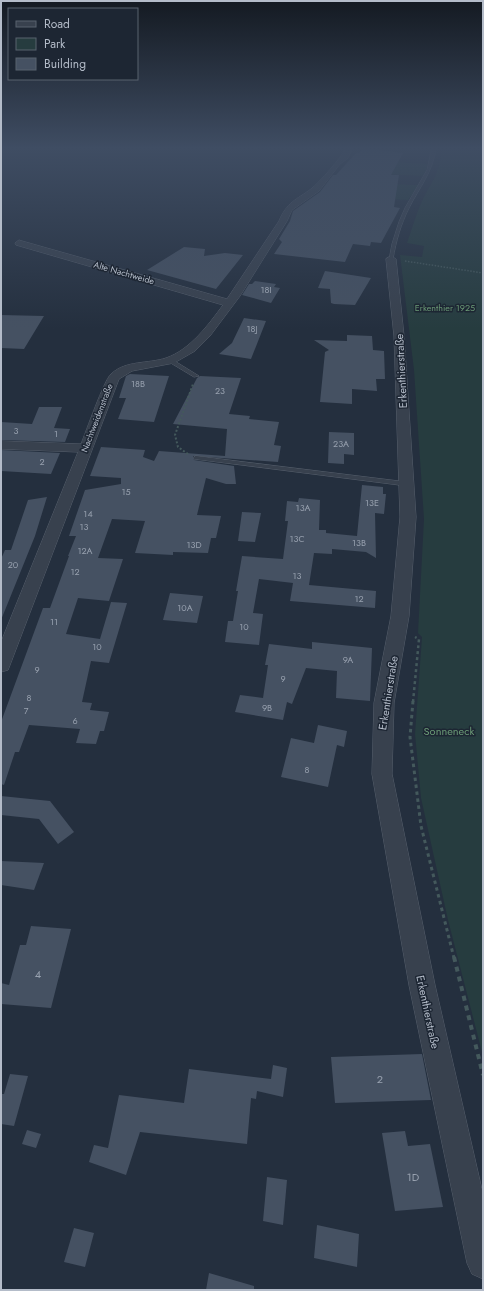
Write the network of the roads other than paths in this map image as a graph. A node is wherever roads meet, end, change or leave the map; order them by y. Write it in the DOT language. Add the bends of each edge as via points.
graph roads {
  1 [pos="289,208"];
  2 [pos="408,208"];
  3 [pos="19,243"];
  4 [pos="391,259"];
  5 [pos="229,303"];
  6 [pos="171,360"];
  7 [pos="196,376"];
  8 [pos="1,444"];
  9 [pos="85,448"];
  10 [pos="196,458"];
  11 [pos="407,484"];
  12 [pos="1,665"];
  13 [pos="483,1263"];
  1 -- 5 [label="street, Nachtweidenstraße"];
  2 -- 4 [label="lane, Erkenthierstraße" via="394,242"];
  3 -- 5 [label="street, Alte Nachtweide"];
  4 -- 11 [label="street, Erkenthierstraße" via="399,336"];
  5 -- 6 [label="street, Nachtweidenstraße" via="200,340"];
  6 -- 7 [label="lane"];
  6 -- 9 [label="street, Nachtweidenstraße" via="132,368 114,377"];
  8 -- 9 [label="street"];
  9 -- 12 [label="street, Nachtweidenstraße"];
  10 -- 11 [label="lane"];
  11 -- 13 [label="street, Erkenthierstraße" via="408,542 398,630 384,704 382,774 422,985"];
}
